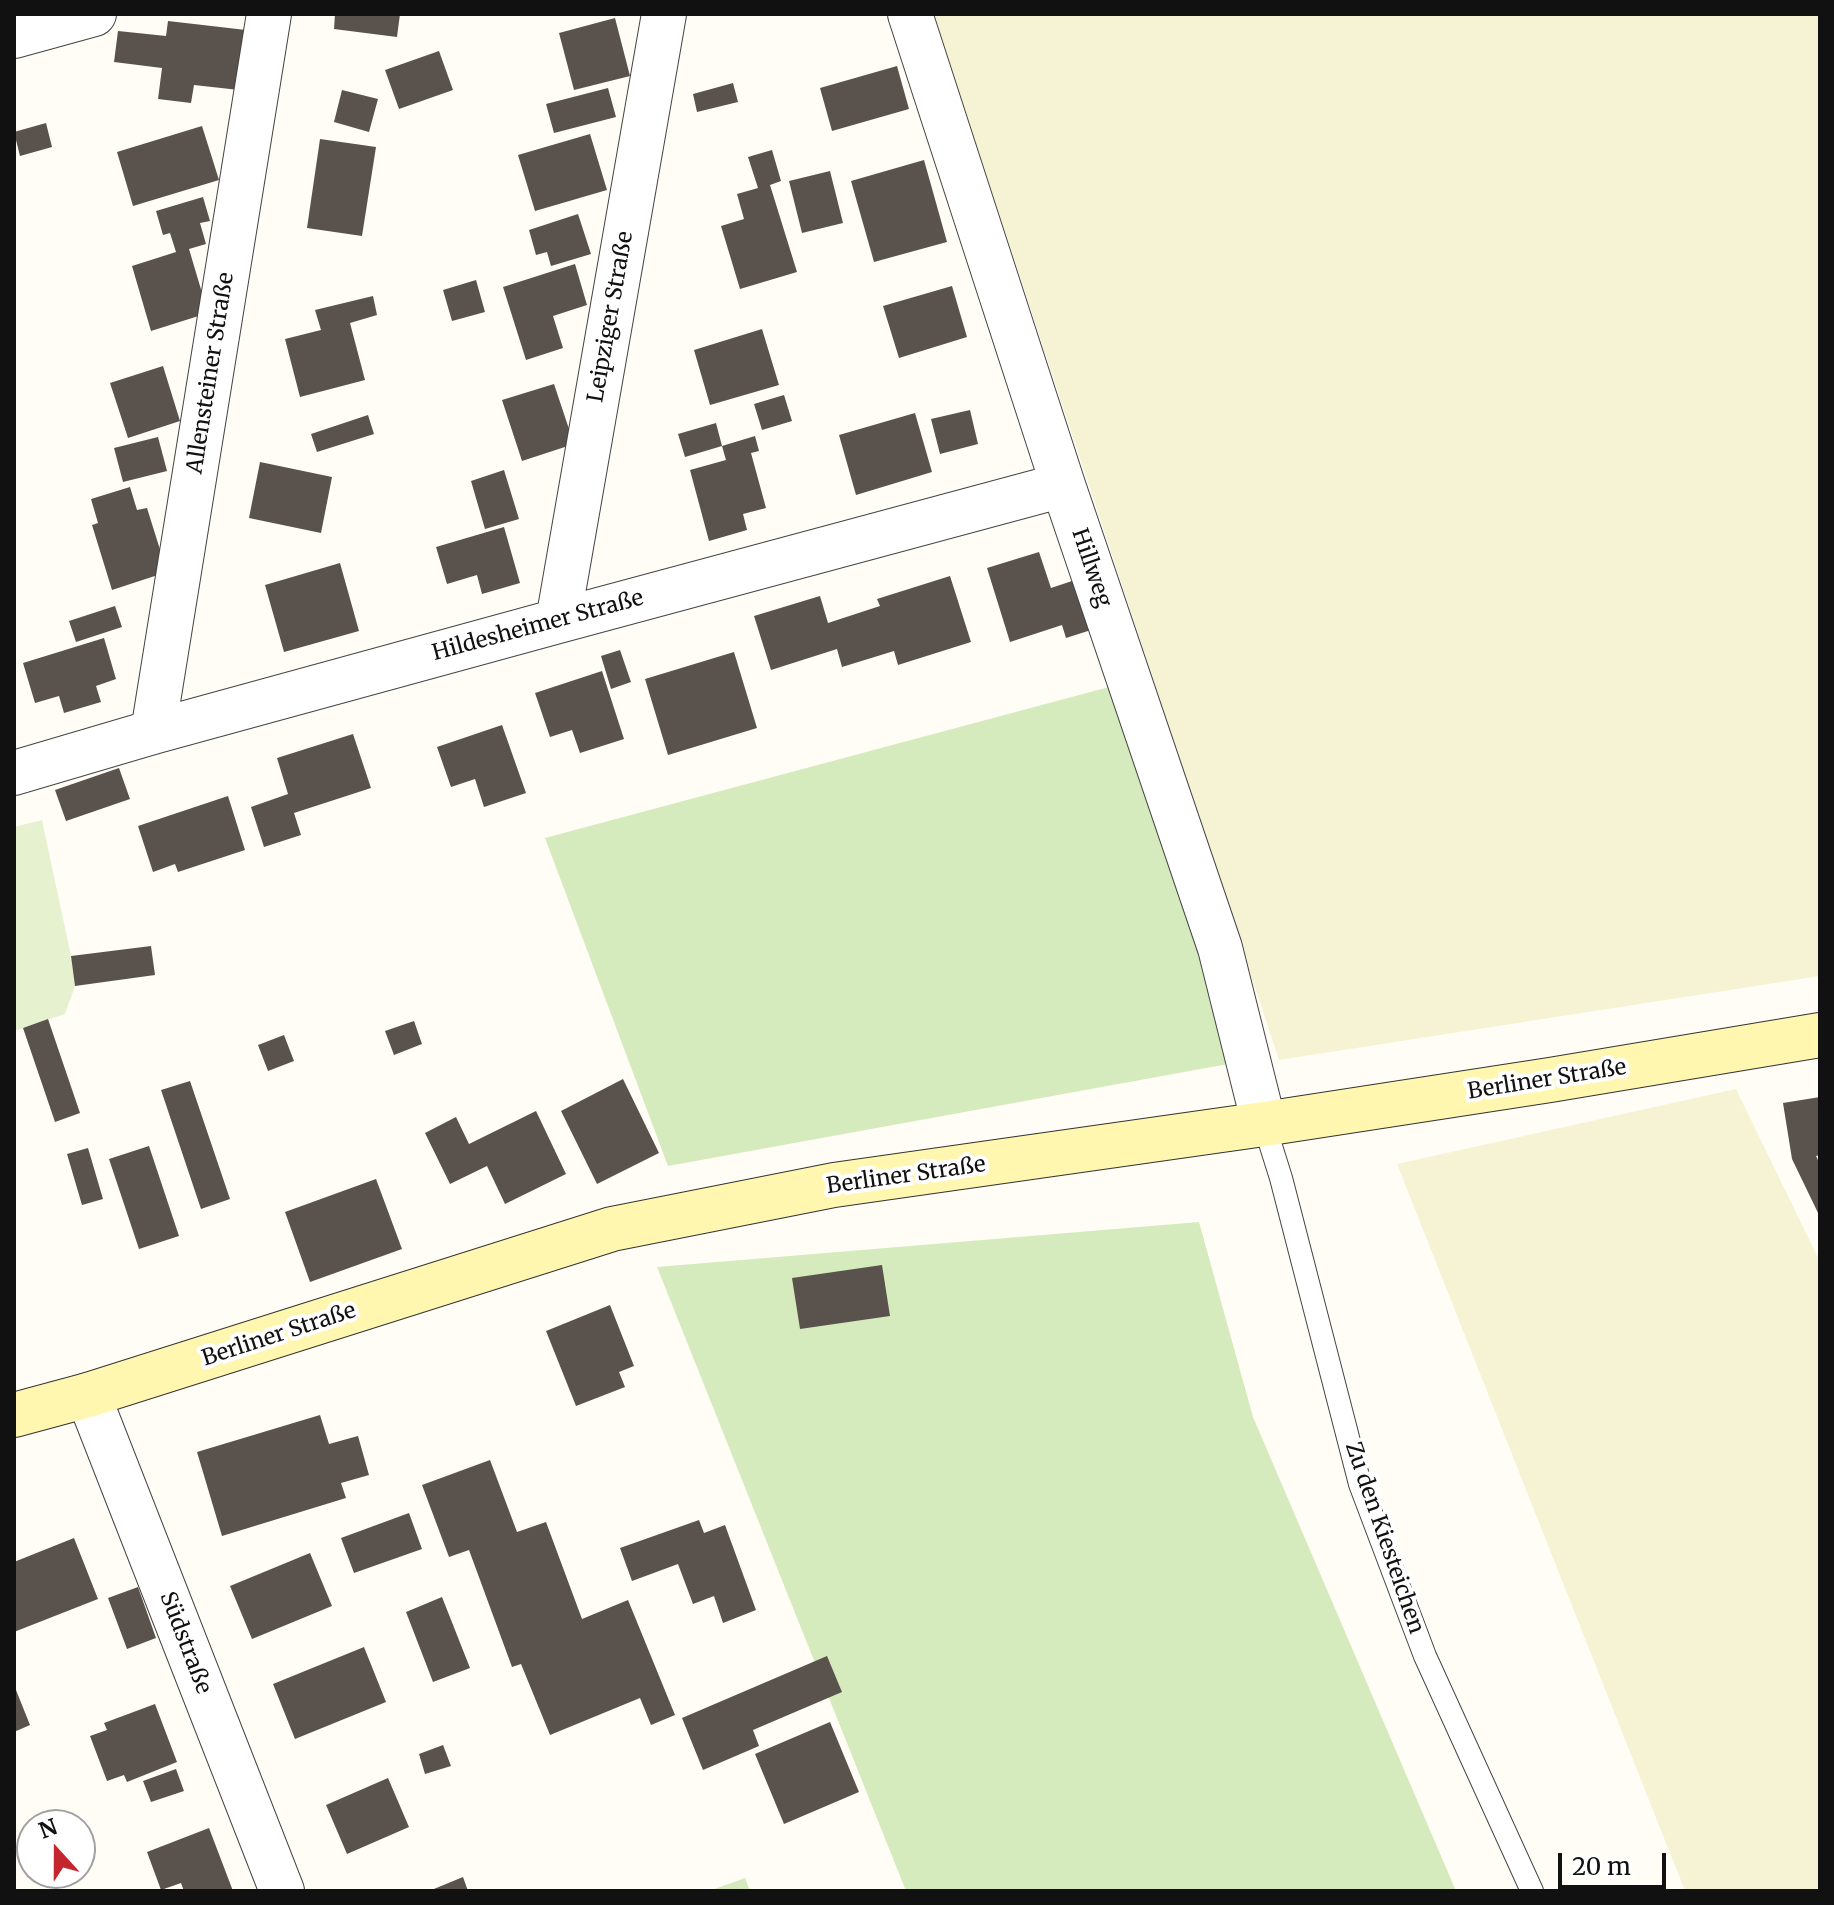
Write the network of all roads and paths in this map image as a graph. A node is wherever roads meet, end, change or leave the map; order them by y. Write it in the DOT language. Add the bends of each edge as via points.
graph roads {
  1 [pos="94,14"];
  2 [pos="269,14"];
  3 [pos="664,14"];
  4 [pos="910,14"];
  5 [pos="14,36"];
  6 [pos="1063,485"];
  7 [pos="558,621"];
  8 [pos="153,732"];
  9 [pos="14,773"];
  10 [pos="1820,1035"];
  11 [pos="1264,1124"];
  12 [pos="88,1395"];
  13 [pos="14,1415"];
  14 [pos="282,1891"];
  15 [pos="1532,1891"];
  1 -- 5 [label="street"];
  2 -- 8 [label="street, Allensteiner Straße"];
  3 -- 7 [label="street, Leipziger Straße"];
  4 -- 6 [label="street, Hillweg"];
  6 -- 7 [label="street, Hildesheimer Straße"];
  6 -- 11 [label="street, Hillweg" via="1220,948"];
  7 -- 8 [label="street, Hildesheimer Straße"];
  8 -- 9 [label="street, Hildesheimer Straße"];
  10 -- 11 [label="main road, Berliner Straße"];
  11 -- 12 [label="main road, Berliner Straße" via="834,1185 612,1229"];
  11 -- 15 [label="lane, Zu den Kiesteichen" via="1360,1484 1425,1656"];
  12 -- 13 [label="main road, Berliner Straße"];
  12 -- 14 [label="street, Südstraße"];
}
